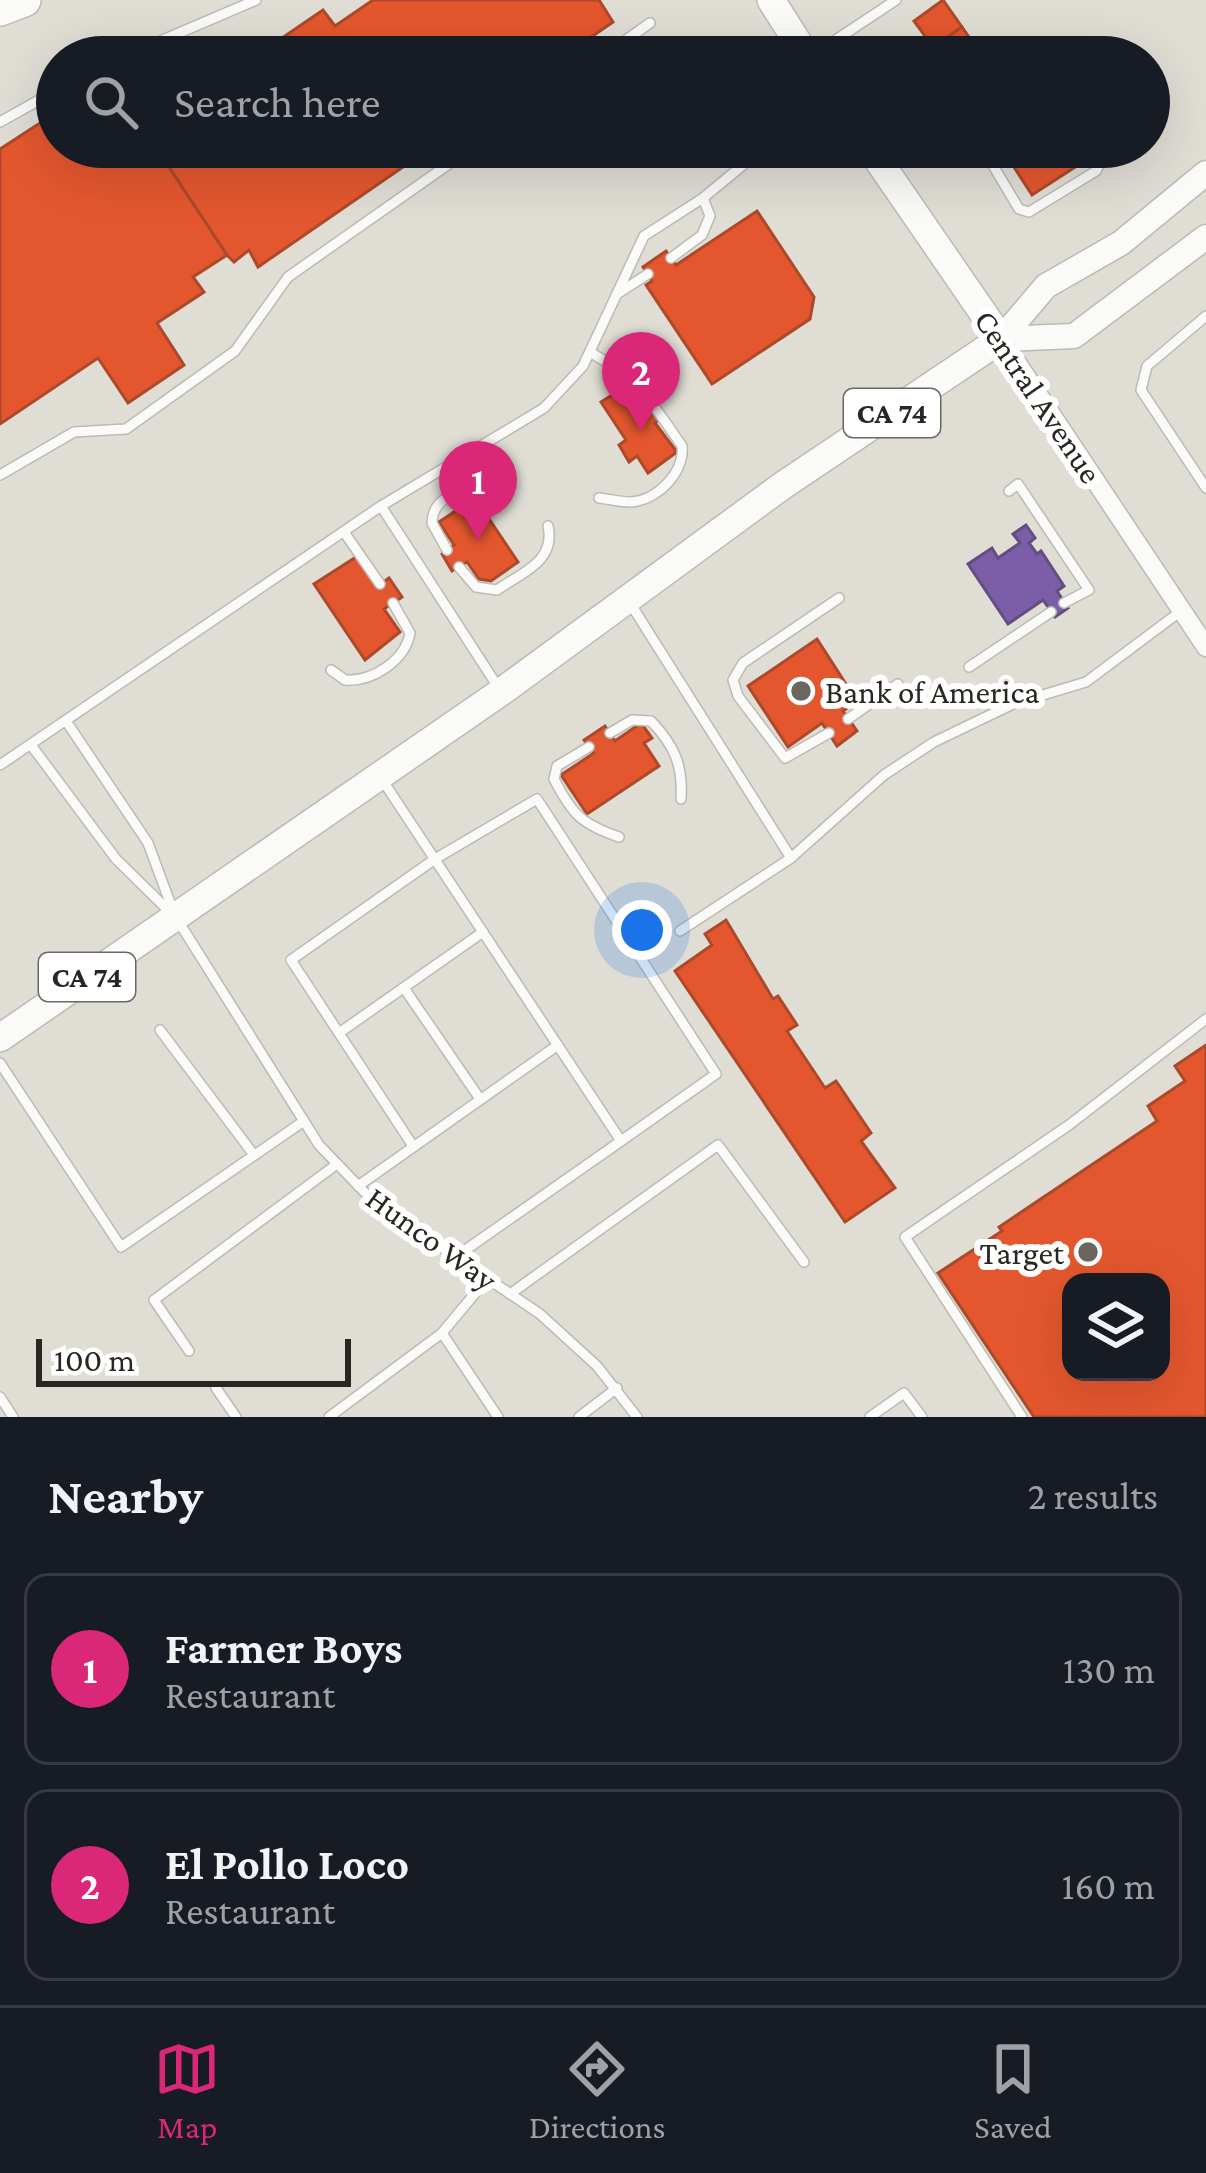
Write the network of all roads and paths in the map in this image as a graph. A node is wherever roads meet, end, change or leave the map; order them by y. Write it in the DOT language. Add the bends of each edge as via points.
graph roads {
  1 [pos="24,0"];
  2 [pos="256,0"];
  3 [pos="771,0"];
  4 [pos="896,0"];
  5 [pos="0,9"];
  6 [pos="650,23"];
  7 [pos="172,36"];
  8 [pos="632,36"];
  9 [pos="794,36"];
  10 [pos="840,36"];
  11 [pos="36,102"];
  12 [pos="0,122"];
  13 [pos="443,168"];
  14 [pos="739,168"];
  15 [pos="883,168"];
  16 [pos="994,168"];
  17 [pos="1098,168"];
  18 [pos="1206,173"];
  19 [pos="703,198"];
  20 [pos="1205,236"];
  21 [pos="671,258"];
  22 [pos="648,274"];
  23 [pos="614,296"];
  24 [pos="1206,316"];
  25 [pos="1001,339"];
  26 [pos="590,352"];
  27 [pos="508,470"];
  28 [pos="0,475"];
  29 [pos="1206,488"];
  30 [pos="1009,490"];
  31 [pos="599,498"];
  32 [pos="381,506"];
  33 [pos="548,526"];
  34 [pos="344,532"];
  35 [pos="447,550"];
  36 [pos="459,567"];
  37 [pos="380,584"];
  38 [pos="627,598"];
  39 [pos="839,598"];
  40 [pos="393,603"];
  41 [pos="1064,603"];
  42 [pos="1181,611"];
  43 [pos="1051,612"];
  44 [pos="1205,645"];
  45 [pos="969,667"];
  46 [pos="332,670"];
  47 [pos="898,684"];
  48 [pos="501,692"];
  49 [pos="848,719"];
  50 [pos="65,722"];
  51 [pos="829,733"];
  52 [pos="610,734"];
  53 [pos="31,745"];
  54 [pos="589,747"];
  55 [pos="0,765"];
  56 [pos="380,777"];
  57 [pos="681,800"];
  58 [pos="619,837"];
  59 [pos="791,858"];
  60 [pos="435,859"];
  61 [pos="175,916"];
  62 [pos="680,931"];
  63 [pos="483,932"];
  64 [pos="404,988"];
  65 [pos="1206,1019"];
  66 [pos="160,1030"];
  67 [pos="339,1033"];
  68 [pos="0,1037"];
  69 [pos="558,1045"];
  70 [pos="0,1063"];
  71 [pos="480,1100"];
  72 [pos="304,1121"];
  73 [pos="621,1141"];
  74 [pos="413,1146"];
  75 [pos="254,1155"];
  76 [pos="337,1164"];
  77 [pos="358,1186"];
  78 [pos="454,1258"];
  79 [pos="804,1262"];
  80 [pos="487,1279"];
  81 [pos="510,1294"];
  82 [pos="442,1333"];
  83 [pos="189,1351"];
  84 [pos="217,1388"];
  85 [pos="617,1388"];
  86 [pos="0,1397"];
  87 [pos="14,1417"];
  88 [pos="236,1417"];
  89 [pos="329,1417"];
  90 [pos="498,1417"];
  91 [pos="579,1417"];
  92 [pos="637,1417"];
  93 [pos="870,1417"];
  94 [pos="922,1417"];
  95 [pos="1022,1417"];
  1 -- 5 [label="highway"];
  2 -- 7 [label="lane"];
  3 -- 9 [label="main road"];
  4 -- 10 [label="lane"];
  6 -- 8 [label="lane"];
  11 -- 12 [label="lane"];
  13 -- 28 [label="lane" via="288,277 236,351 126,429 74,432"];
  14 -- 19 [label="lane"];
  15 -- 25 [label="main road, Central Avenue"];
  16 -- 17 [label="lane" via="1018,209 1029,212"];
  18 -- 25 [label="main road" via="1121,244 1046,286"];
  19 -- 21 [label="lane" via="710,216 702,235"];
  19 -- 23 [label="lane" via="644,236"];
  20 -- 25 [label="main road" via="1074,336"];
  22 -- 23 [label="lane"];
  23 -- 26 [label="lane"];
  24 -- 29 [label="lane" via="1147,366 1142,390"];
  25 -- 38 [label="main road, CA 74"];
  25 -- 42 [label="street, Central Avenue"];
  26 -- 31 [label="lane" via="645,392 683,455 674,477 642,499"];
  26 -- 32 [label="lane" via="544,408"];
  27 -- 35 [label="lane" via="435,508 432,523"];
  30 -- 41 [label="lane" via="1018,484 1089,590"];
  32 -- 34 [label="lane"];
  32 -- 48 [label="lane"];
  33 -- 36 [label="lane" via="547,554 497,590 476,587"];
  34 -- 37 [label="lane"];
  34 -- 50 [label="lane"];
  38 -- 48 [label="main road, CA 74"];
  38 -- 59 [label="lane"];
  39 -- 51 [label="lane" via="743,662 733,680 785,758"];
  40 -- 46 [label="lane" via="410,633 402,653 368,678 345,680"];
  42 -- 44 [label="street, Central Avenue"];
  42 -- 59 [label="lane" via="1086,682 1013,704 934,742"];
  43 -- 45 [label="lane"];
  47 -- 49 [label="lane"];
  48 -- 56 [label="main road, CA 74"];
  50 -- 53 [label="lane"];
  50 -- 61 [label="lane, Hunco Way" via="148,843"];
  52 -- 57 [label="lane" via="632,721 651,722 682,770"];
  53 -- 55 [label="lane"];
  53 -- 61 [label="lane, Hunco Way" via="116,859"];
  54 -- 58 [label="lane" via="557,766 554,779 572,813"];
  56 -- 60 [label="lane"];
  56 -- 61 [label="main road, CA 74"];
  59 -- 62 [label="lane"];
  60 -- 63 [label="lane"];
  60 -- 67 [label="lane" via="291,960"];
  60 -- 73 [label="lane" via="537,799 716,1074"];
  61 -- 68 [label="main road, CA 74"];
  61 -- 72 [label="lane, Hunco Way"];
  63 -- 64 [label="lane"];
  63 -- 69 [label="lane"];
  64 -- 67 [label="lane"];
  64 -- 71 [label="lane"];
  65 -- 95 [label="lane" via="905,1237"];
  66 -- 75 [label="lane"];
  67 -- 74 [label="lane"];
  69 -- 71 [label="lane"];
  69 -- 73 [label="lane"];
  70 -- 75 [label="lane" via="121,1247"];
  71 -- 74 [label="lane"];
  72 -- 75 [label="lane"];
  72 -- 76 [label="lane, Hunco Way"];
  73 -- 78 [label="lane"];
  74 -- 77 [label="lane"];
  76 -- 77 [label="lane, Hunco Way"];
  76 -- 83 [label="lane" via="154,1300"];
  77 -- 78 [label="lane, Hunco Way"];
  78 -- 80 [label="lane, Hunco Way"];
  79 -- 81 [label="lane" via="718,1145"];
  80 -- 81 [label="lane, Hunco Way"];
  80 -- 82 [label="lane"];
  81 -- 85 [label="lane, Hunco Way"];
  82 -- 89 [label="lane"];
  82 -- 90 [label="lane"];
  84 -- 88 [label="lane"];
  85 -- 91 [label="lane"];
  85 -- 92 [label="lane, Hunco Way"];
  86 -- 87 [label="lane"];
  93 -- 94 [label="lane" via="904,1393"];
}
